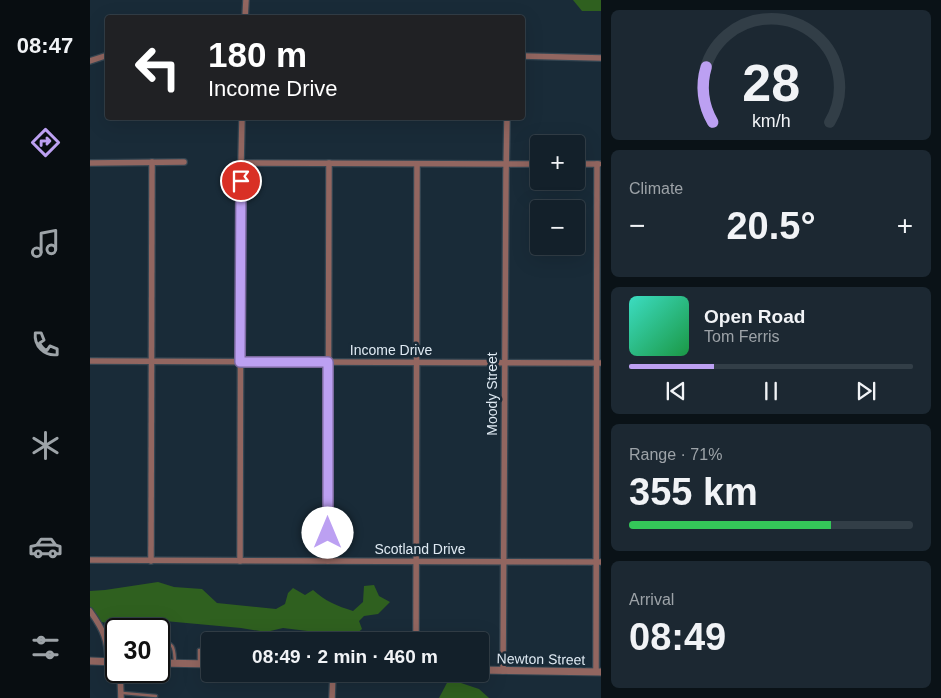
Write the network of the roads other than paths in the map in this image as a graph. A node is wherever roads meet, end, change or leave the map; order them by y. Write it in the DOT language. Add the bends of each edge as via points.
graph roads {
  1 [pos="246,0"];
  2 [pos="245,15"];
  3 [pos="105,56"];
  4 [pos="525,56"];
  5 [pos="601,58"];
  6 [pos="90,61"];
  7 [pos="242,120"];
  8 [pos="507,120"];
  9 [pos="152,162"];
  10 [pos="184,162"];
  11 [pos="90,163"];
  12 [pos="240,163"];
  13 [pos="328,164"];
  14 [pos="417,164"];
  15 [pos="506,164"];
  16 [pos="530,164"];
  17 [pos="585,164"];
  18 [pos="599,164"];
  19 [pos="90,362"];
  20 [pos="150,362"];
  21 [pos="240,362"];
  22 [pos="328,362"];
  23 [pos="416,362"];
  24 [pos="504,363"];
  25 [pos="599,363"];
  26 [pos="90,560"];
  27 [pos="150,561"];
  28 [pos="240,561"];
  29 [pos="328,561"];
  30 [pos="416,561"];
  31 [pos="505,562"];
  32 [pos="599,562"];
  33 [pos="91,615"];
  34 [pos="416,632"];
  35 [pos="105,636"];
  36 [pos="170,645"];
  37 [pos="90,662"];
  38 [pos="105,662"];
  39 [pos="170,664"];
  40 [pos="175,664"];
  41 [pos="201,664"];
  42 [pos="489,670"];
  43 [pos="503,671"];
  44 [pos="599,672"];
  45 [pos="333,682"];
  46 [pos="120,683"];
  47 [pos="121,696"];
  48 [pos="156,696"];
  49 [pos="332,698"];
  1 -- 2 [label="street"];
  3 -- 6 [label="street"];
  4 -- 5 [label="street"];
  7 -- 12 [label="street"];
  8 -- 15 [label="street, Moody Street"];
  9 -- 10 [label="street"];
  9 -- 11 [label="street"];
  9 -- 20 [label="street"];
  12 -- 13 [label="street"];
  12 -- 21 [label="street"];
  13 -- 14 [label="street"];
  13 -- 22 [label="street"];
  14 -- 15 [label="street"];
  14 -- 23 [label="street"];
  15 -- 16 [label="street"];
  15 -- 24 [label="street, Moody Street"];
  17 -- 18 [label="street"];
  18 -- 25 [label="street"];
  19 -- 20 [label="street, Income Drive"];
  20 -- 21 [label="street, Income Drive"];
  20 -- 27 [label="street"];
  21 -- 22 [label="street, Income Drive"];
  21 -- 28 [label="street"];
  22 -- 23 [label="street, Income Drive"];
  22 -- 29 [label="street"];
  23 -- 24 [label="street, Income Drive"];
  23 -- 30 [label="street"];
  24 -- 25 [label="street, Income Drive"];
  24 -- 31 [label="street, Moody Street"];
  25 -- 32 [label="street"];
  26 -- 27 [label="street, Scotland Drive"];
  27 -- 28 [label="street, Scotland Drive"];
  28 -- 29 [label="street, Scotland Drive"];
  29 -- 30 [label="street, Scotland Drive"];
  30 -- 31 [label="street, Scotland Drive"];
  30 -- 34 [label="street"];
  31 -- 32 [label="street, Scotland Drive"];
  31 -- 43 [label="street, Moody Street"];
  32 -- 44 [label="street"];
  33 -- 35 [label="street"];
  36 -- 40 [label="lane"];
  37 -- 38 [label="street"];
  39 -- 40 [label="street"];
  40 -- 41 [label="street"];
  42 -- 43 [label="street, Newton Street"];
  43 -- 44 [label="street, Newton Street"];
  45 -- 49 [label="street"];
  46 -- 47 [label="street"];
  47 -- 48 [label="lane"];
}
